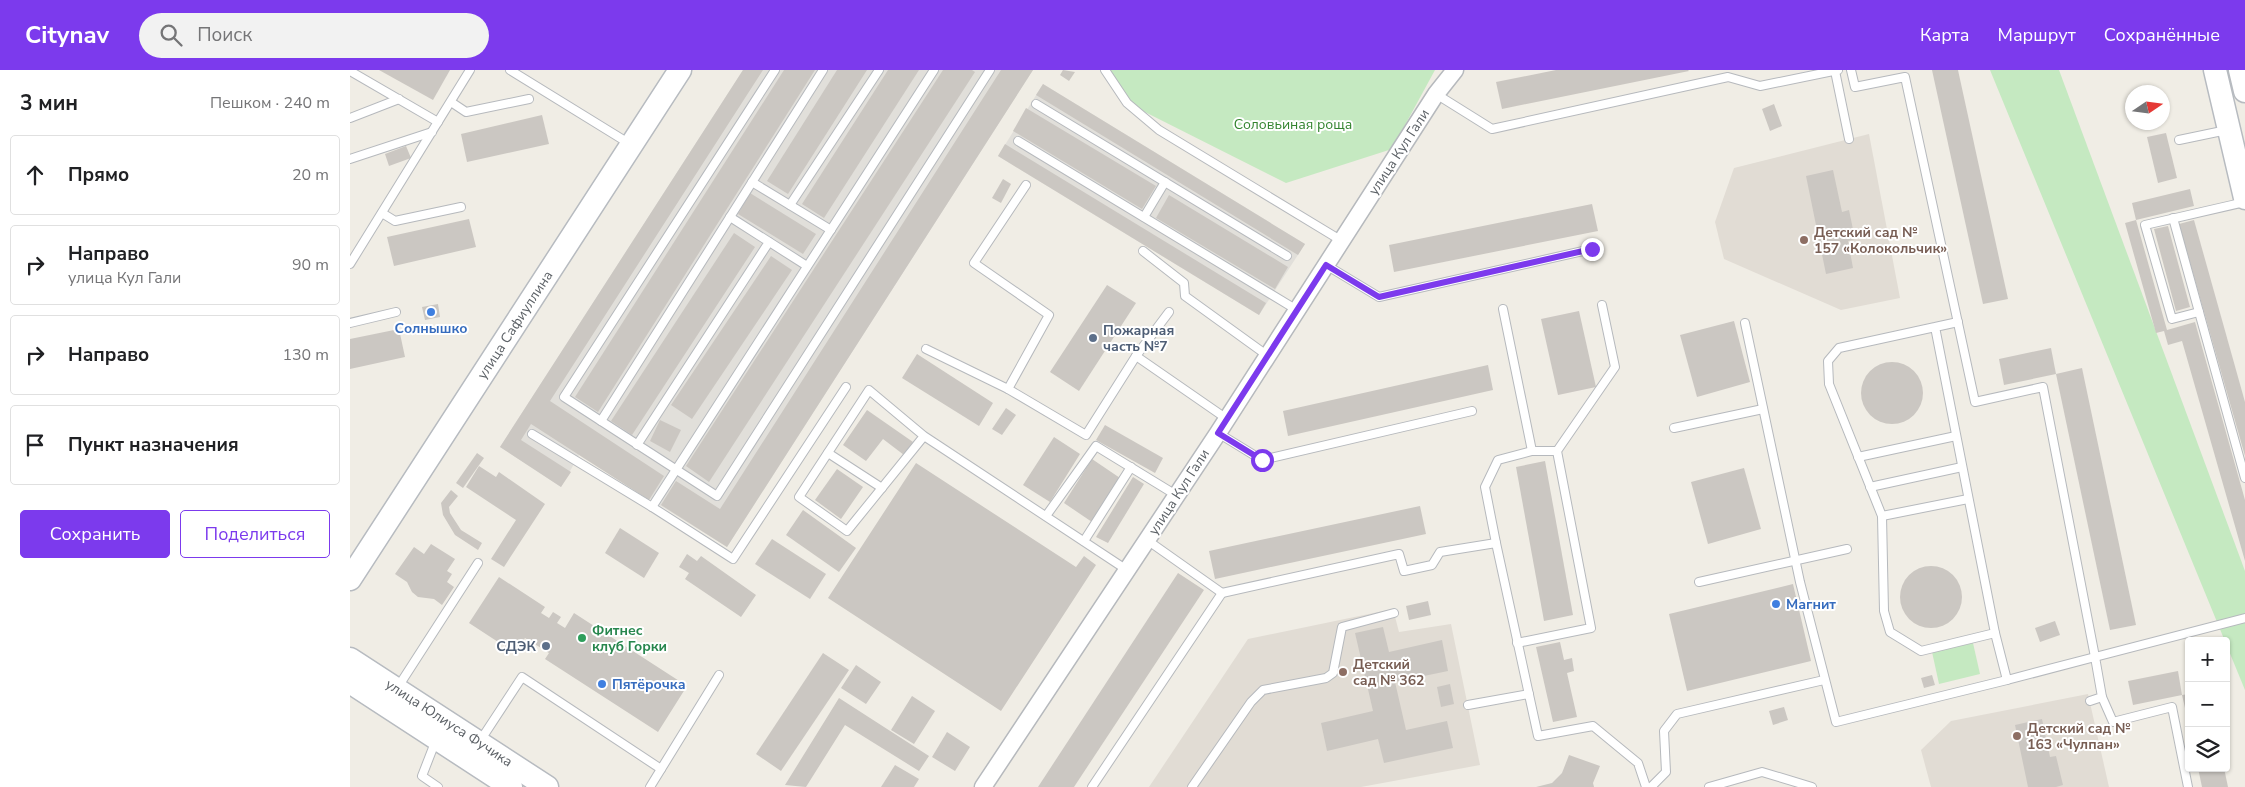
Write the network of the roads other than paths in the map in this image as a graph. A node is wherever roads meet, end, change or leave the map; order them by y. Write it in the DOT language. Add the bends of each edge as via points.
graph roads {
  1 [pos="350,70"];
  2 [pos="470,70"];
  3 [pos="510,70"];
  4 [pos="680,70"];
  5 [pos="774,70"];
  6 [pos="824,70"];
  7 [pos="878,70"];
  8 [pos="934,70"];
  9 [pos="990,70"];
  10 [pos="1105,70"];
  11 [pos="1455,70"];
  12 [pos="1836,70"];
  13 [pos="1851,70"];
  14 [pos="2215,70"];
  15 [pos="2240,70"];
  16 [pos="2245,91"];
  17 [pos="1436,94"];
  18 [pos="399,99"];
  19 [pos="529,99"];
  20 [pos="451,102"];
  21 [pos="1036,104"];
  22 [pos="350,118"];
  23 [pos="438,122"];
  24 [pos="2229,130"];
  25 [pos="432,132"];
  26 [pos="1849,139"];
  27 [pos="2179,140"];
  28 [pos="1018,141"];
  29 [pos="631,145"];
  30 [pos="350,159"];
  31 [pos="752,182"];
  32 [pos="1165,182"];
  33 [pos="1026,185"];
  34 [pos="2245,198"];
  35 [pos="2245,202"];
  36 [pos="790,205"];
  37 [pos="462,207"];
  38 [pos="382,213"];
  39 [pos="730,217"];
  40 [pos="1144,217"];
  41 [pos="2173,218"];
  42 [pos="830,230"];
  43 [pos="1342,241"];
  44 [pos="769,242"];
  45 [pos="1592,249"];
  46 [pos="1143,251"];
  47 [pos="1287,256"];
  48 [pos="350,264"];
  49 [pos="1326,265"];
  50 [pos="807,266"];
  51 [pos="1602,305"];
  52 [pos="1503,309"];
  53 [pos="1297,310"];
  54 [pos="396,312"];
  55 [pos="1169,312"];
  56 [pos="2200,312"];
  57 [pos="350,322"];
  58 [pos="1958,322"];
  59 [pos="1745,323"];
  60 [pos="1935,327"];
  61 [pos="926,348"];
  62 [pos="1136,356"];
  63 [pos="1268,356"];
  64 [pos="846,387"];
  65 [pos="1008,390"];
  66 [pos="1763,409"];
  67 [pos="1472,411"];
  68 [pos="601,421"];
  69 [pos="1222,426"];
  70 [pos="1674,428"];
  71 [pos="532,434"];
  72 [pos="924,436"];
  73 [pos="1956,436"];
  74 [pos="637,445"];
  75 [pos="1532,451"];
  76 [pos="1557,451"];
  77 [pos="828,453"];
  78 [pos="1858,457"];
  79 [pos="1131,467"];
  80 [pos="1962,467"];
  81 [pos="676,470"];
  82 [pos="2245,478"];
  83 [pos="1870,487"];
  84 [pos="882,488"];
  85 [pos="1176,495"];
  86 [pos="1968,499"];
  87 [pos="652,507"];
  88 [pos="1046,516"];
  89 [pos="1882,516"];
  90 [pos="1147,540"];
  91 [pos="1084,541"];
  92 [pos="1496,543"];
  93 [pos="1847,549"];
  94 [pos="1796,562"];
  95 [pos="478,563"];
  96 [pos="1127,570"];
  97 [pos="350,579"];
  98 [pos="1699,582"];
  99 [pos="1222,593"];
  100 [pos="1394,612"];
  101 [pos="2245,618"];
  102 [pos="1995,633"];
  103 [pos="1517,642"];
  104 [pos="2095,657"];
  105 [pos="350,659"];
  106 [pos="719,675"];
  107 [pos="1824,680"];
  108 [pos="2006,680"];
  109 [pos="350,682"];
  110 [pos="397,689"];
  111 [pos="1528,694"];
  112 [pos="2102,697"];
  113 [pos="2090,701"];
  114 [pos="1468,705"];
  115 [pos="436,738"];
  116 [pos="479,743"];
  117 [pos="661,768"];
  118 [pos="502,785"];
  119 [pos="438,787"];
  120 [pos="547,787"];
  121 [pos="650,787"];
  122 [pos="984,787"];
  123 [pos="1092,787"];
  124 [pos="1192,787"];
  125 [pos="1646,787"];
  126 [pos="1651,787"];
  127 [pos="1709,787"];
  128 [pos="1812,787"];
  129 [pos="2188,787"];
  1 -- 18 [label="lane"];
  2 -- 20 [label="lane"];
  3 -- 29 [label="lane"];
  4 -- 29 [label="street, улица Сафиуллина"];
  5 -- 68 [label="lane" via="564,397"];
  6 -- 31 [label="lane"];
  7 -- 36 [label="lane"];
  8 -- 42 [label="lane"];
  9 -- 81 [label="lane" via="717,496"];
  10 -- 43 [label="lane" via="1127,103 1159,130"];
  11 -- 17 [label="street, улица Кул Гали"];
  12 -- 17 [label="lane" via="1760,86 1728,77 1492,129"];
  12 -- 26 [label="lane"];
  13 -- 58 [label="lane" via="1855,87 1905,77"];
  14 -- 24 [label="street"];
  15 -- 16 [label="street"];
  17 -- 43 [label="street, улица Кул Гали"];
  18 -- 22 [label="lane"];
  18 -- 23 [label="lane"];
  19 -- 20 [label="lane" via="466,112"];
  20 -- 23 [label="lane"];
  21 -- 32 [label="lane"];
  23 -- 25 [label="lane"];
  24 -- 27 [label="lane"];
  24 -- 34 [label="street"];
  25 -- 30 [label="lane"];
  25 -- 38 [label="lane"];
  28 -- 40 [label="lane"];
  29 -- 97 [label="street, улица Сафиуллина"];
  31 -- 36 [label="lane"];
  31 -- 39 [label="lane"];
  32 -- 40 [label="lane"];
  32 -- 47 [label="lane"];
  33 -- 65 [label="lane" via="974,263 1049,315"];
  35 -- 41 [label="lane"];
  36 -- 42 [label="lane"];
  37 -- 38 [label="lane" via="395,221"];
  38 -- 48 [label="lane"];
  39 -- 44 [label="lane"];
  39 -- 68 [label="lane"];
  40 -- 53 [label="lane"];
  41 -- 56 [label="lane"];
  41 -- 56 [label="lane" via="2145,225 2172,319"];
  42 -- 50 [label="lane"];
  43 -- 49 [label="street, улица Кул Гали"];
  44 -- 50 [label="lane"];
  44 -- 74 [label="lane"];
  45 -- 49 [label="lane" via="1379,297"];
  46 -- 63 [label="lane" via="1184,283 1185,296"];
  49 -- 53 [label="street, улица Кул Гали"];
  50 -- 81 [label="lane"];
  51 -- 76 [label="lane" via="1615,367"];
  52 -- 75 [label="lane"];
  53 -- 63 [label="street, улица Кул Гали"];
  54 -- 57 [label="lane"];
  55 -- 62 [label="lane"];
  56 -- 82 [label="lane"];
  58 -- 60 [label="lane"];
  58 -- 104 [label="lane" via="1974,402 2042,387"];
  59 -- 66 [label="lane"];
  60 -- 73 [label="lane"];
  60 -- 78 [label="lane" via="1839,348 1828,361 1829,384"];
  61 -- 65 [label="lane"];
  62 -- 65 [label="lane" via="1086,435"];
  62 -- 69 [label="lane"];
  63 -- 69 [label="street, улица Кул Гали"];
  64 -- 87 [label="lane" via="732,559"];
  66 -- 70 [label="lane"];
  66 -- 94 [label="lane"];
  67 -- 69 [label="lane" via="1262,460"];
  68 -- 74 [label="lane"];
  69 -- 85 [label="street, улица Кул Гали"];
  71 -- 87 [label="lane"];
  72 -- 77 [label="lane" via="869,390"];
  72 -- 84 [label="lane"];
  72 -- 88 [label="lane"];
  73 -- 78 [label="lane"];
  73 -- 80 [label="lane"];
  74 -- 81 [label="lane"];
  75 -- 76 [label="lane"];
  75 -- 92 [label="lane" via="1498,460 1485,487"];
  76 -- 103 [label="lane" via="1591,628"];
  77 -- 84 [label="lane"];
  77 -- 84 [label="lane" via="799,497 847,531"];
  78 -- 83 [label="lane"];
  79 -- 85 [label="lane"];
  79 -- 88 [label="lane" via="1096,446"];
  79 -- 91 [label="lane"];
  80 -- 83 [label="lane"];
  80 -- 86 [label="lane"];
  81 -- 87 [label="lane"];
  83 -- 89 [label="lane"];
  85 -- 90 [label="street, улица Кул Гали"];
  86 -- 89 [label="lane"];
  86 -- 102 [label="lane"];
  88 -- 91 [label="lane"];
  89 -- 102 [label="lane" via="1884,610 1890,632 1921,651"];
  90 -- 96 [label="street, улица Кул Гали"];
  90 -- 99 [label="lane"];
  91 -- 96 [label="lane"];
  92 -- 99 [label="lane" via="1440,552 1432,565 1404,571 1399,554"];
  92 -- 103 [label="lane"];
  93 -- 94 [label="lane"];
  94 -- 98 [label="lane"];
  94 -- 107 [label="lane"];
  95 -- 110 [label="lane"];
  96 -- 122 [label="street, улица Кул Гали"];
  99 -- 123 [label="lane"];
  100 -- 124 [label="lane" via="1342,627 1333,673 1326,678 1263,690 1251,702"];
  101 -- 104 [label="lane"];
  102 -- 108 [label="lane"];
  103 -- 111 [label="lane"];
  104 -- 108 [label="lane"];
  104 -- 112 [label="lane"];
  105 -- 110 [label="street, улица Юлиуса Фучика"];
  106 -- 117 [label="lane"];
  107 -- 108 [label="lane" via="1836,722"];
  107 -- 126 [label="lane" via="1677,714 1664,731 1666,772"];
  109 -- 115 [label="street, улица Юлиуса Фучика"];
  110 -- 116 [label="street, улица Юлиуса Фучика"];
  111 -- 114 [label="lane"];
  111 -- 125 [label="lane" via="1538,736 1593,726 1638,763"];
  112 -- 113 [label="lane"];
  112 -- 129 [label="lane" via="2113,722 2172,707"];
  115 -- 118 [label="street, улица Юлиуса Фучика"];
  115 -- 119 [label="lane" via="422,776"];
  116 -- 117 [label="lane" via="522,677"];
  116 -- 120 [label="street, улица Юлиуса Фучика"];
  117 -- 121 [label="lane"];
  127 -- 128 [label="lane" via="1762,772"];
}
